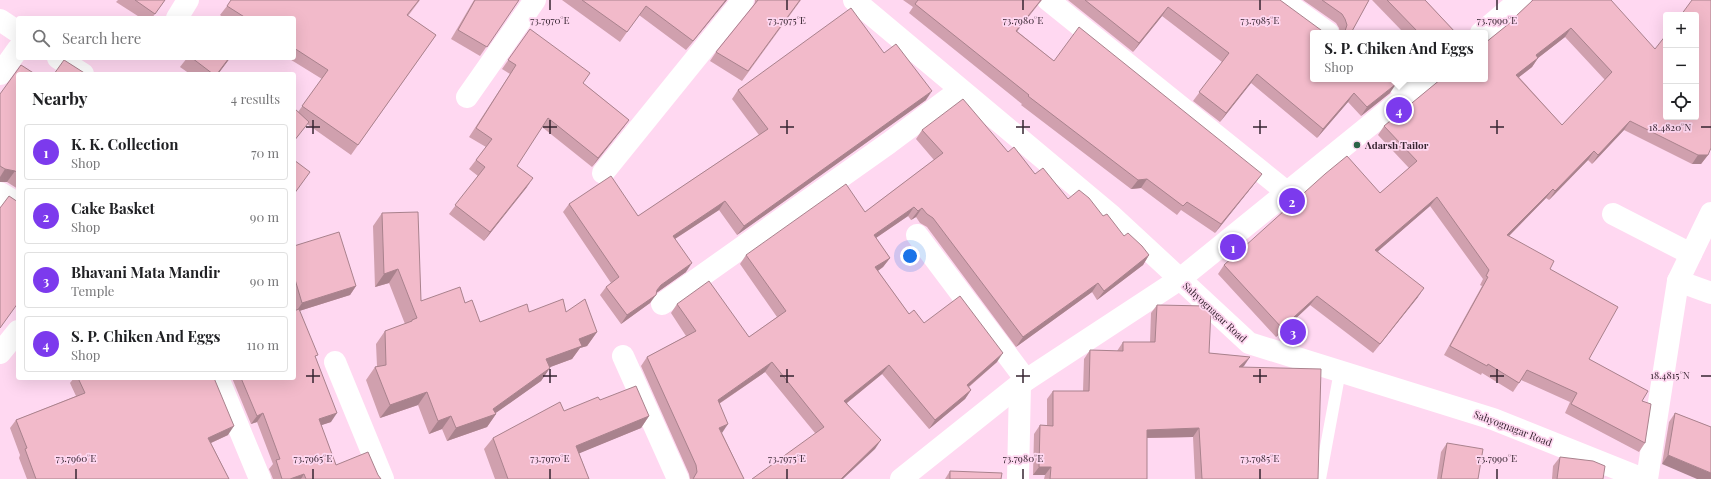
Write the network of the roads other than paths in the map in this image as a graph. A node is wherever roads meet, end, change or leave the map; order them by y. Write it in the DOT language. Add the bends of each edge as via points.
graph roads {
  1 [pos="188,0"];
  2 [pos="535,0"];
  3 [pos="743,0"];
  4 [pos="854,0"];
  5 [pos="1048,0"];
  6 [pos="1282,0"];
  7 [pos="1520,0"];
  8 [pos="178,16"];
  9 [pos="0,20"];
  10 [pos="1324,30"];
  11 [pos="1485,30"];
  12 [pos="16,31"];
  13 [pos="16,52"];
  14 [pos="61,60"];
  15 [pos="80,72"];
  16 [pos="0,74"];
  17 [pos="1395,82"];
  18 [pos="1424,82"];
  19 [pos="960,90"];
  20 [pos="1411,93"];
  21 [pos="467,97"];
  22 [pos="603,173"];
  23 [pos="1288,192"];
  24 [pos="0,193"];
  25 [pos="16,203"];
  26 [pos="1711,212"];
  27 [pos="1613,214"];
  28 [pos="917,235"];
  29 [pos="1691,254"];
  30 [pos="1180,279"];
  31 [pos="1678,281"];
  32 [pos="1711,293"];
  33 [pos="662,304"];
  34 [pos="16,333"];
  35 [pos="0,353"];
  36 [pos="622,356"];
  37 [pos="335,362"];
  38 [pos="1340,371"];
  39 [pos="219,380"];
  40 [pos="1023,382"];
  41 [pos="260,479"];
  42 [pos="383,479"];
  43 [pos="678,479"];
  44 [pos="901,479"];
  45 [pos="1018,479"];
  46 [pos="1320,479"];
  47 [pos="1643,479"];
  48 [pos="1647,479"];
  1 -- 8 [label="street"];
  2 -- 21 [label="street"];
  3 -- 22 [label="street"];
  4 -- 19 [label="street"];
  5 -- 23 [label="street"];
  6 -- 10 [label="street"];
  7 -- 11 [label="street"];
  9 -- 12 [label="street"];
  13 -- 16 [label="street"];
  14 -- 15 [label="street"];
  17 -- 20 [label="street"];
  18 -- 20 [label="street"];
  19 -- 30 [label="street" via="1112,216"];
  19 -- 33 [label="street"];
  20 -- 23 [label="street"];
  23 -- 30 [label="street"];
  24 -- 25 [label="street"];
  26 -- 29 [label="street"];
  27 -- 29 [label="street"];
  28 -- 40 [label="street"];
  29 -- 31 [label="street"];
  30 -- 38 [label="street, Sahyognagar Road" via="1249,343"];
  30 -- 40 [label="street, Sahyognagar Road"];
  31 -- 32 [label="street"];
  31 -- 48 [label="street"];
  34 -- 35 [label="street"];
  36 -- 43 [label="street"];
  37 -- 42 [label="street"];
  38 -- 46 [label="lane"];
  38 -- 47 [label="street, Sahyognagar Road" via="1493,418"];
  39 -- 41 [label="street"];
  40 -- 44 [label="street, Sahyognagar Road"];
  40 -- 45 [label="street"];
}
